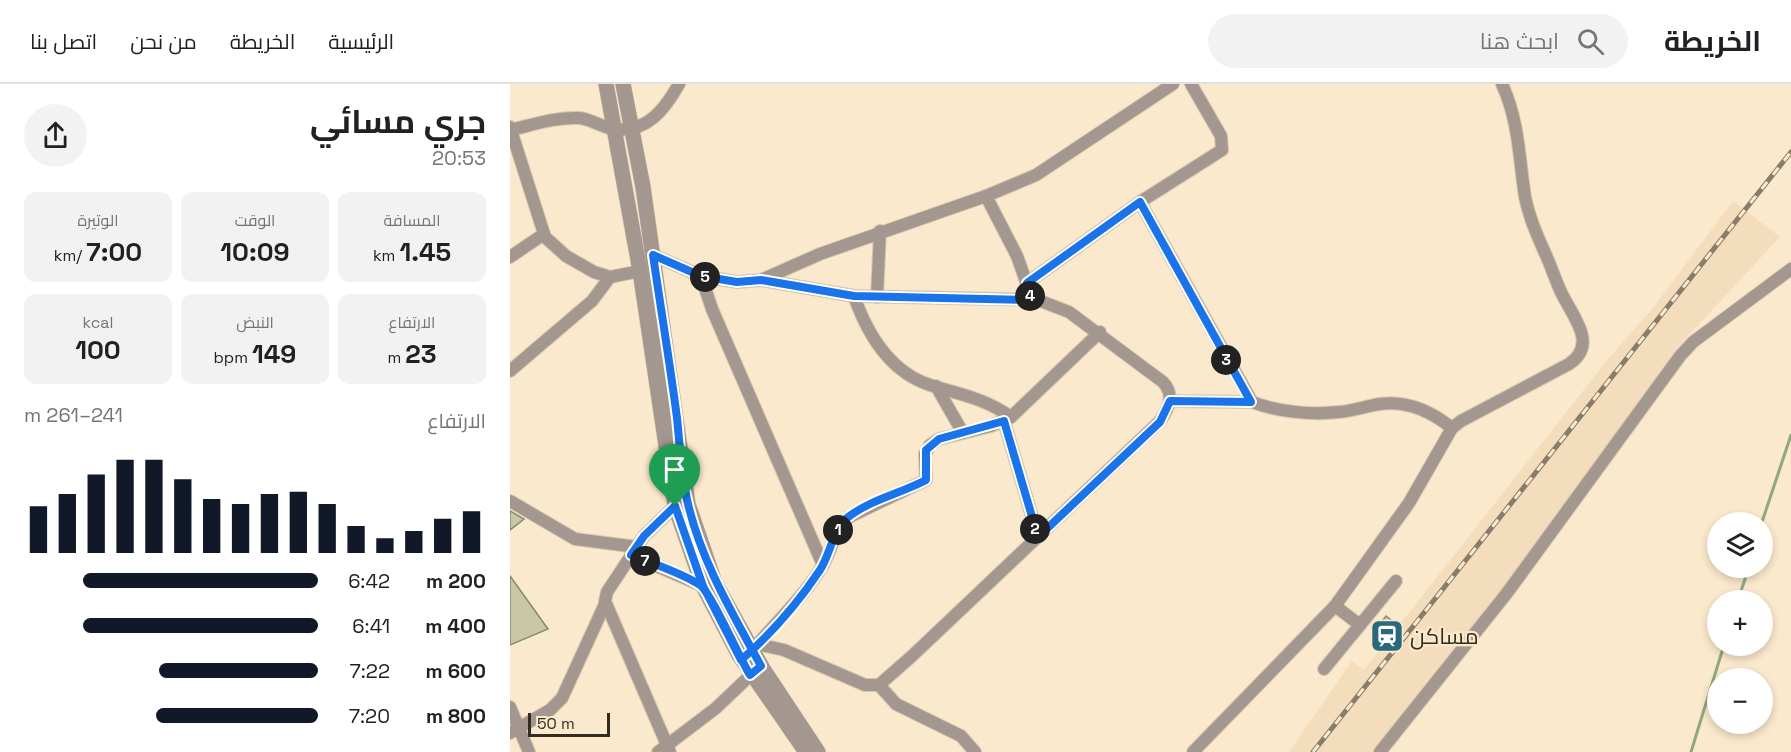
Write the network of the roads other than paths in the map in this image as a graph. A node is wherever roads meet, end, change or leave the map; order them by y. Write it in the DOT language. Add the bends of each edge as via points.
graph roads {
  1 [pos="606,84"];
  2 [pos="623,84"];
  3 [pos="679,84"];
  4 [pos="1173,84"];
  5 [pos="1191,84"];
  6 [pos="1502,84"];
  7 [pos="632,127"];
  8 [pos="510,129"];
  9 [pos="615,129"];
  10 [pos="986,196"];
  11 [pos="1140,202"];
  12 [pos="880,231"];
  13 [pos="544,234"];
  14 [pos="653,255"];
  15 [pos="510,257"];
  16 [pos="1791,269"];
  17 [pos="640,271"];
  18 [pos="701,276"];
  19 [pos="610,278"];
  20 [pos="761,280"];
  21 [pos="1027,283"];
  22 [pos="854,296"];
  23 [pos="877,297"];
  24 [pos="1031,300"];
  25 [pos="1100,332"];
  26 [pos="510,371"];
  27 [pos="936,386"];
  28 [pos="1170,401"];
  29 [pos="1251,402"];
  30 [pos="1008,419"];
  31 [pos="1452,429"];
  32 [pos="963,433"];
  33 [pos="510,501"];
  34 [pos="675,506"];
  35 [pos="1038,537"];
  36 [pos="634,551"];
  37 [pos="823,565"];
  38 [pos="1396,581"];
  39 [pos="703,586"];
  40 [pos="605,604"];
  41 [pos="1335,606"];
  42 [pos="1360,625"];
  43 [pos="750,652"];
  44 [pos="1324,669"];
  45 [pos="755,670"];
  46 [pos="879,685"];
  47 [pos="510,707"];
  48 [pos="514,730"];
  49 [pos="664,750"];
  50 [pos="801,750"];
  51 [pos="529,752"];
  52 [pos="818,752"];
  53 [pos="975,752"];
  54 [pos="1193,752"];
  55 [pos="1380,752"];
  1 -- 9 [label="street"];
  2 -- 7 [label="street"];
  3 -- 7 [label="street" via="655,117"];
  4 -- 10 [label="street" via="1036,175"];
  5 -- 11 [label="street" via="1221,136 1222,150"];
  6 -- 31 [label="street" via="1520,141 1530,215 1580,326 1583,346 1576,360"];
  7 -- 9 [label="street"];
  7 -- 14 [label="street"];
  8 -- 9 [label="street" via="579,118"];
  8 -- 13 [label="street"];
  9 -- 17 [label="street"];
  10 -- 12 [label="street"];
  10 -- 21 [label="street"];
  11 -- 21 [label="street"];
  11 -- 29 [label="street"];
  12 -- 20 [label="street"];
  12 -- 23 [label="street"];
  13 -- 15 [label="street"];
  13 -- 19 [label="street" via="566,256"];
  14 -- 18 [label="street"];
  14 -- 43 [label="street" via="688,504 715,583"];
  16 -- 55 [label="street" via="1680,356 1507,592"];
  17 -- 19 [label="street"];
  17 -- 34 [label="street"];
  18 -- 20 [label="street" via="737,282"];
  18 -- 37 [label="street"];
  19 -- 26 [label="street" via="592,301"];
  20 -- 22 [label="street"];
  21 -- 24 [label="street"];
  22 -- 23 [label="street"];
  22 -- 27 [label="street" via="872,337 888,357 905,371"];
  23 -- 24 [label="street"];
  24 -- 25 [label="street" via="1069,312"];
  25 -- 28 [label="street" via="1163,382 1169,388"];
  25 -- 30 [label="street"];
  27 -- 30 [label="street" via="990,402"];
  27 -- 32 [label="street"];
  28 -- 29 [label="street"];
  28 -- 35 [label="street" via="1160,422"];
  29 -- 31 [label="street" via="1265,408 1313,413 1383,403 1414,407 1432,412"];
  30 -- 32 [label="street"];
  30 -- 35 [label="street"];
  31 -- 41 [label="street" via="1409,503"];
  32 -- 37 [label="street" via="939,439 927,448 926,480 844,521"];
  33 -- 36 [label="street" via="575,539"];
  34 -- 36 [label="street"];
  34 -- 39 [label="street"];
  35 -- 46 [label="street"];
  36 -- 39 [label="street"];
  36 -- 40 [label="street" via="607,592"];
  37 -- 43 [label="street" via="794,606"];
  38 -- 42 [label="street"];
  39 -- 43 [label="street"];
  40 -- 48 [label="street" via="562,698 550,710"];
  40 -- 49 [label="street"];
  41 -- 42 [label="street"];
  41 -- 54 [label="street"];
  42 -- 44 [label="street"];
  43 -- 45 [label="street"];
  43 -- 46 [label="street" via="784,650 865,685"];
  45 -- 49 [label="street"];
  45 -- 50 [label="street"];
  45 -- 52 [label="street"];
  46 -- 53 [label="street" via="896,704 961,736"];
  47 -- 48 [label="street"];
  48 -- 51 [label="street"];
}
